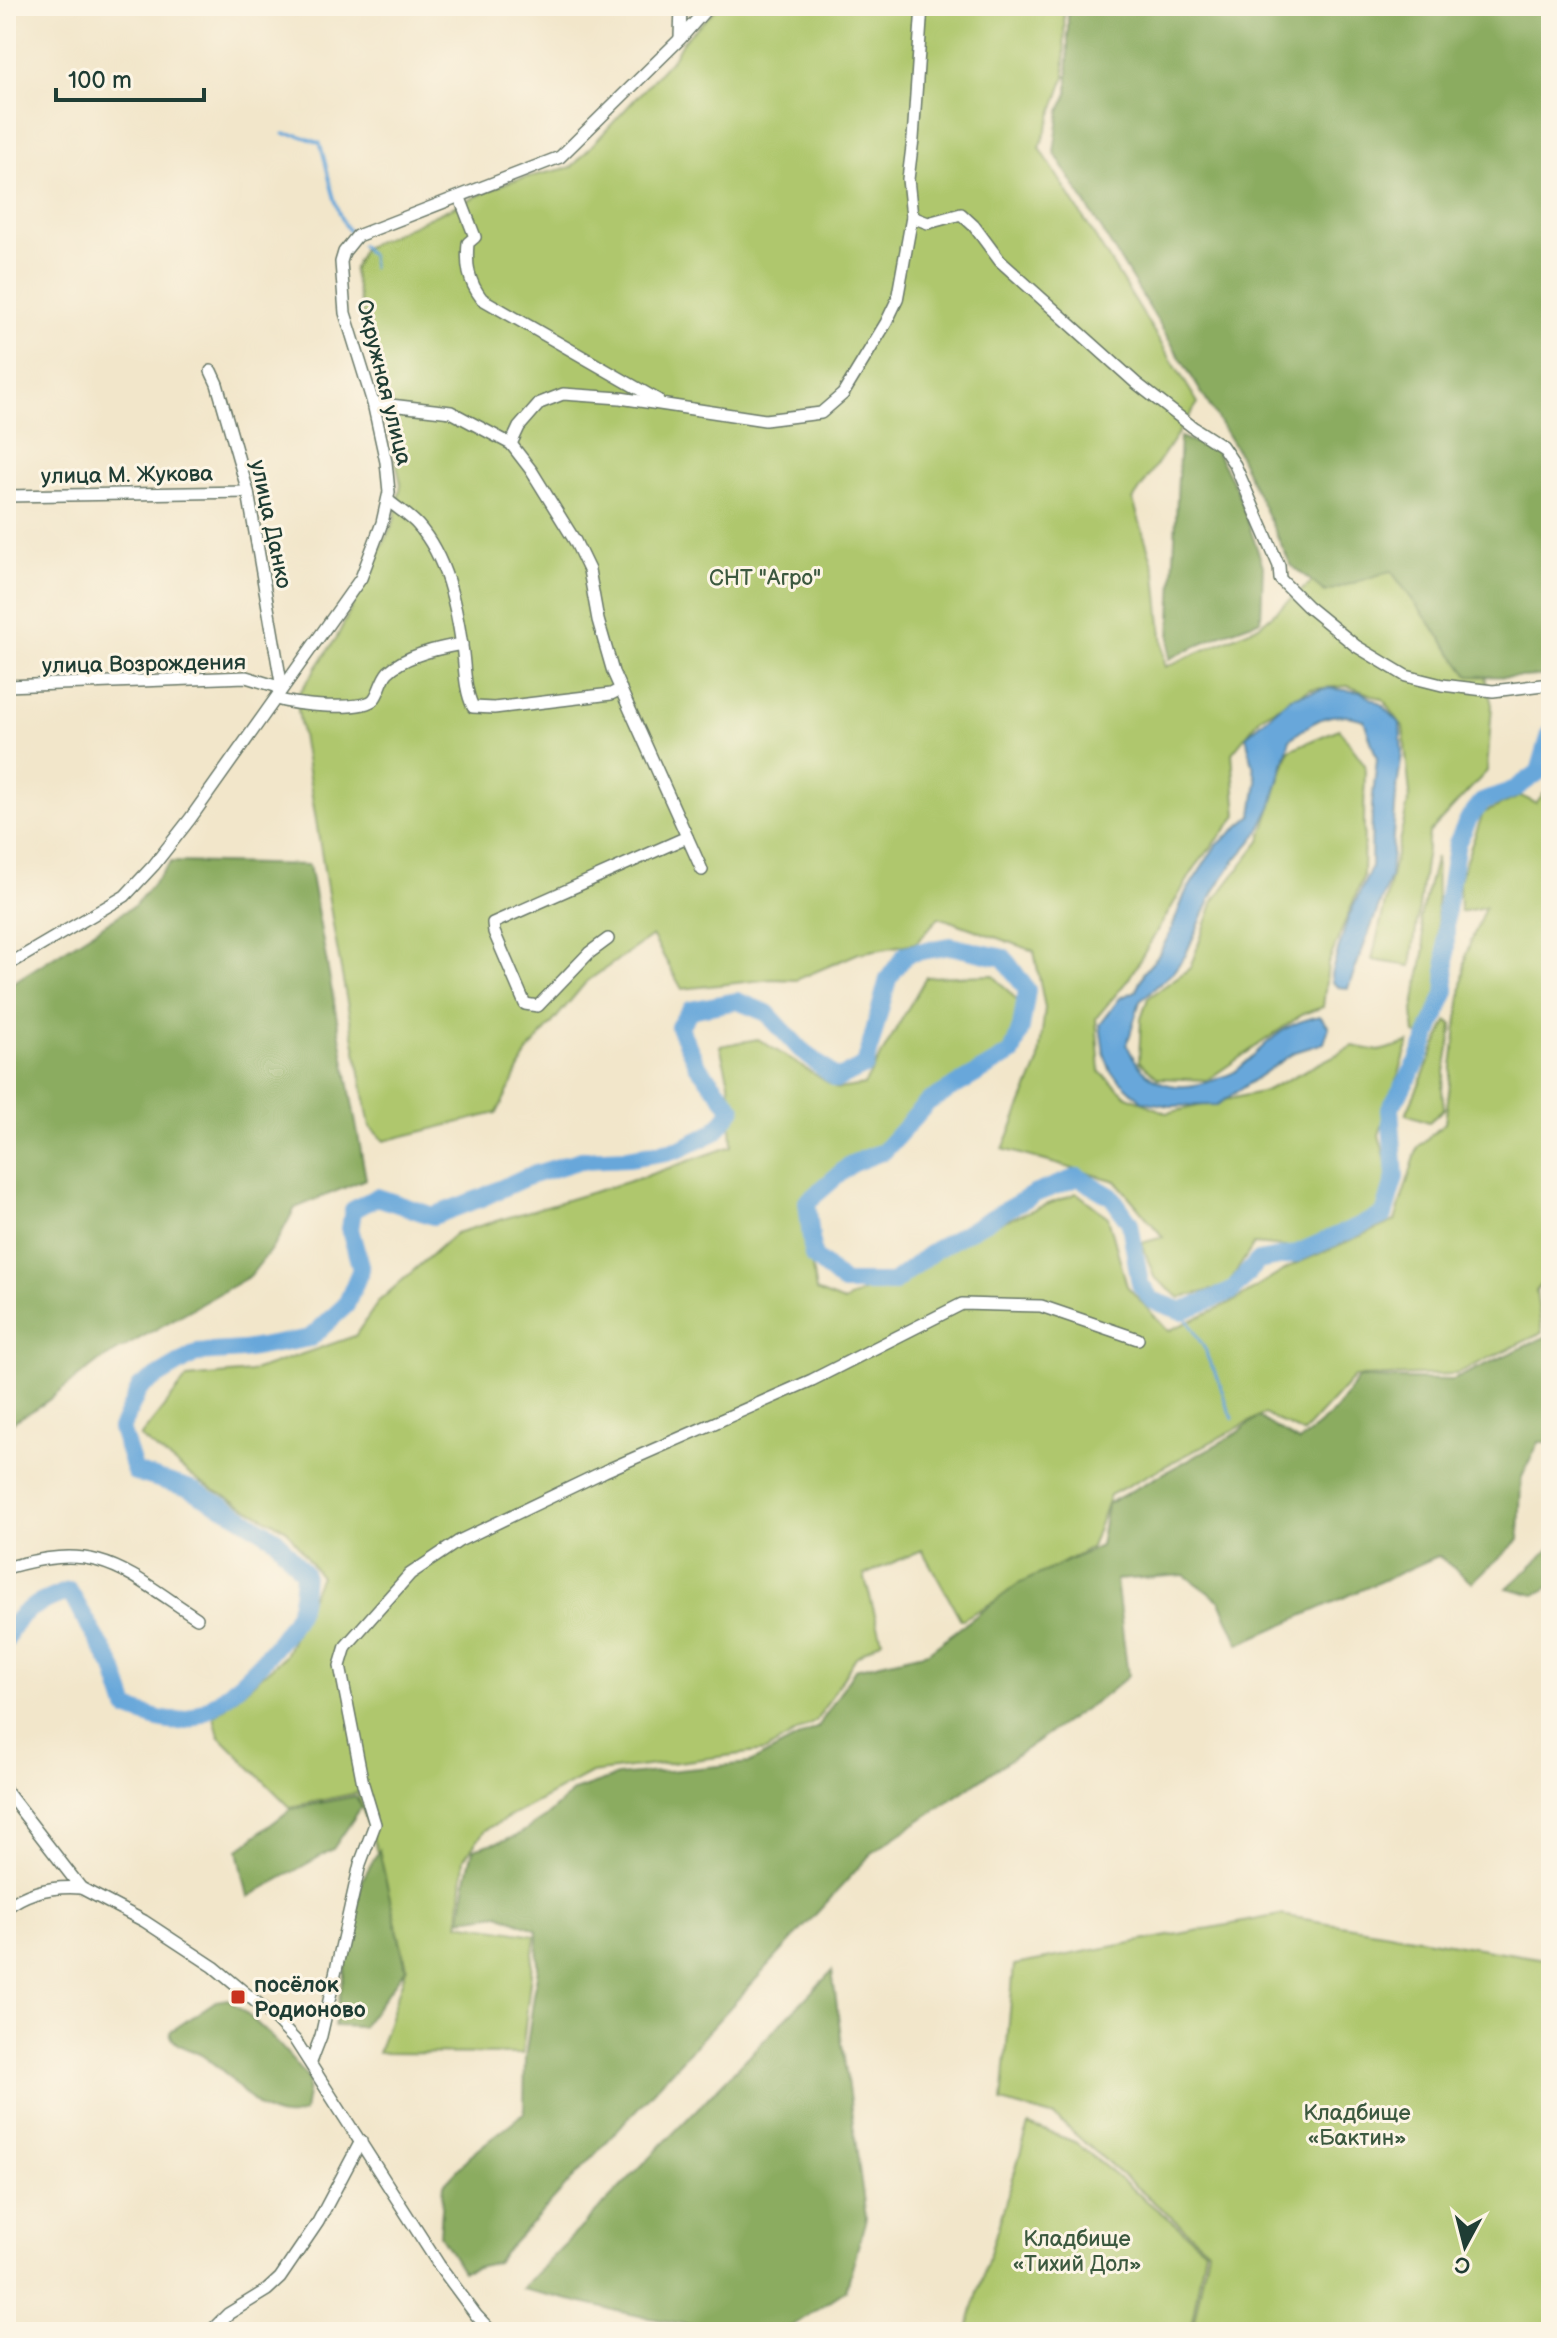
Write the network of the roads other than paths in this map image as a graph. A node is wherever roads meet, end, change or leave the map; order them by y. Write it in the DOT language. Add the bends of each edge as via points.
graph roads {
  1 [pos="681,6"];
  2 [pos="709,6"];
  3 [pos="922,6"];
  4 [pos="680,39"];
  5 [pos="460,198"];
  6 [pos="912,217"];
  7 [pos="211,371"];
  8 [pos="373,403"];
  9 [pos="669,406"];
  10 [pos="511,444"];
  11 [pos="248,492"];
  12 [pos="6,496"];
  13 [pos="389,501"];
  14 [pos="462,644"];
  15 [pos="1551,684"];
  16 [pos="6,686"];
  17 [pos="621,689"];
  18 [pos="279,694"];
  19 [pos="687,837"];
  20 [pos="702,870"];
  21 [pos="608,939"];
  22 [pos="6,966"];
  23 [pos="1138,1339"];
  24 [pos="6,1568"];
  25 [pos="197,1618"];
  26 [pos="6,1791"];
  27 [pos="81,1888"];
  28 [pos="6,1908"];
  29 [pos="311,2062"];
  30 [pos="361,2141"];
  31 [pos="210,2332"];
  32 [pos="492,2332"];
  1 -- 4 [label="street"];
  2 -- 4 [label="street, Окружная улица"];
  3 -- 6 [label="street" via="908,179"];
  4 -- 5 [label="street, Окружная улица" via="560,157"];
  5 -- 8 [label="street, Окружная улица" via="357,236 344,252 345,313"];
  5 -- 9 [label="street" via="475,237 468,243 466,264 471,285 482,299"];
  6 -- 9 [label="street" via="897,300 835,402 821,413 765,420"];
  6 -- 15 [label="street" via="928,223 961,214 1000,261 1136,383 1222,446 1235,465 1280,579 1356,646 1406,676 1442,685 1493,691"];
  7 -- 11 [label="street, улица Данко"];
  8 -- 10 [label="street" via="451,412"];
  8 -- 13 [label="street, Окружная улица"];
  9 -- 10 [label="street" via="563,394 540,403"];
  10 -- 17 [label="street" via="589,570 604,645"];
  11 -- 12 [label="street, улица М. Жукова"];
  11 -- 18 [label="street, улица Данко"];
  13 -- 14 [label="street" via="416,522 439,556"];
  13 -- 18 [label="street, Окружная улица" via="361,578"];
  14 -- 17 [label="street" via="468,698 479,709"];
  14 -- 18 [label="street, улица Возрождения" via="408,659 388,673 368,703 289,704"];
  16 -- 18 [label="street, улица Возрождения" via="246,677"];
  17 -- 19 [label="street"];
  18 -- 22 [label="street, Окружная улица" via="190,819 125,896"];
  19 -- 20 [label="street"];
  19 -- 21 [label="street" via="493,923 525,1004 531,1007"];
  23 -- 29 [label="street" via="1041,1306 962,1304 812,1380 459,1541 410,1574 346,1646 340,1666 375,1824 360,1864"];
  24 -- 25 [label="street" via="57,1555 96,1559 118,1566"];
  26 -- 27 [label="street"];
  27 -- 28 [label="street" via="51,1888"];
  27 -- 29 [label="street" via="214,1967 268,2012"];
  29 -- 30 [label="street"];
  30 -- 31 [label="street" via="318,2222 280,2278"];
  30 -- 32 [label="street" via="439,2265"];
}
